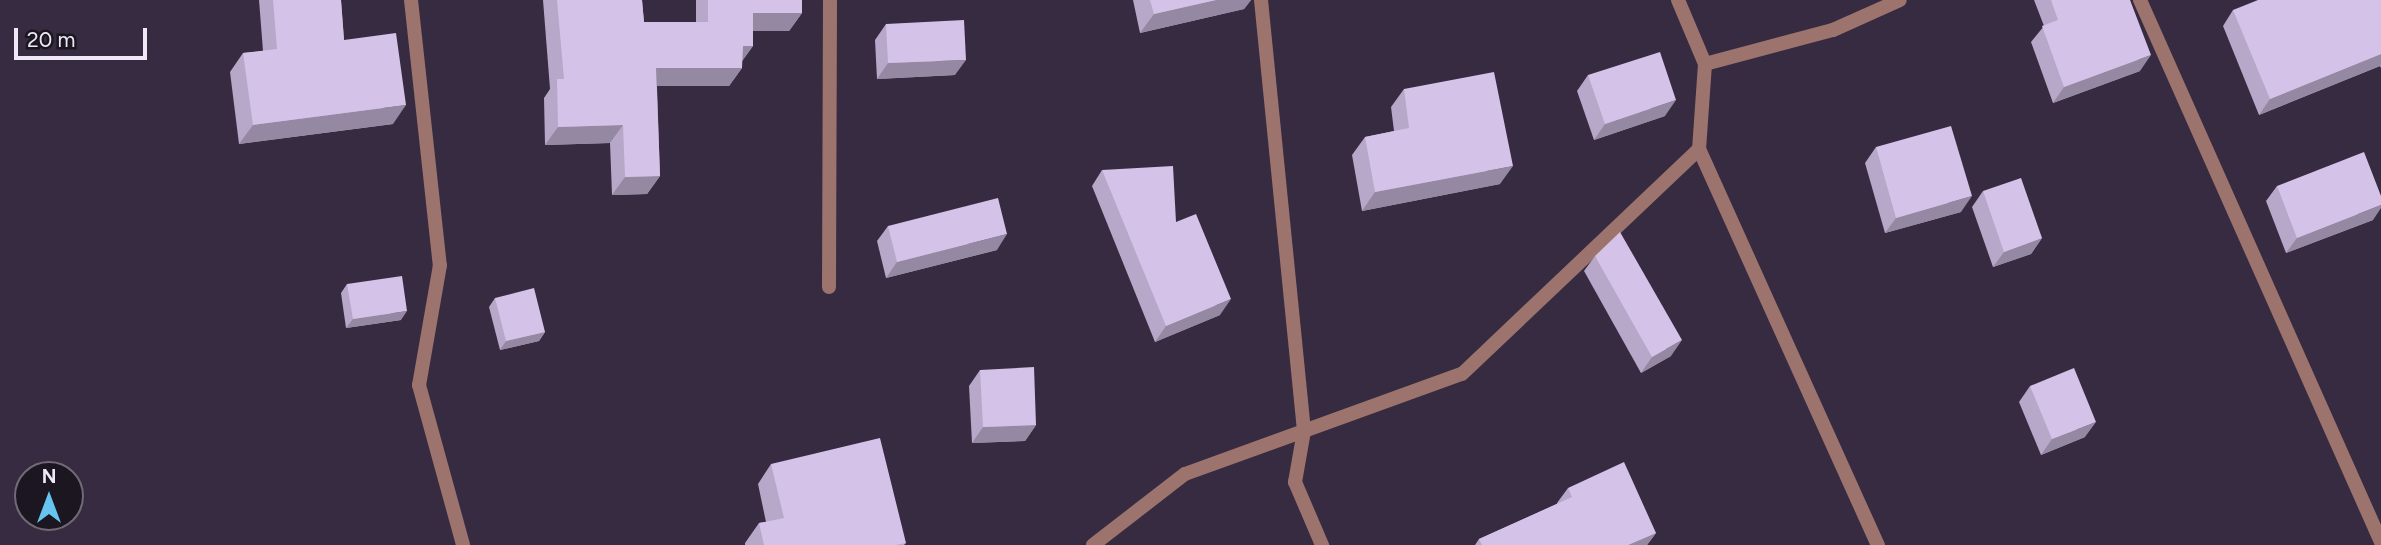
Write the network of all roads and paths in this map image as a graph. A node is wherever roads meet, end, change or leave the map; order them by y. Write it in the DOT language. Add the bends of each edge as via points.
graph roads {
  1 [pos="411,0"];
  2 [pos="830,0"];
  3 [pos="1261,0"];
  4 [pos="1678,0"];
  5 [pos="1900,0"];
  6 [pos="2140,0"];
  7 [pos="1705,64"];
  8 [pos="1699,149"];
  9 [pos="829,287"];
  10 [pos="1304,430"];
  11 [pos="2381,542"];
  12 [pos="463,545"];
  13 [pos="1093,545"];
  14 [pos="1322,545"];
  15 [pos="1878,545"];
  1 -- 12 [label="street" via="440,265 419,384"];
  2 -- 9 [label="street"];
  3 -- 10 [label="street"];
  4 -- 7 [label="street"];
  5 -- 7 [label="street" via="1833,30"];
  6 -- 11 [label="street"];
  7 -- 8 [label="street"];
  8 -- 10 [label="street" via="1462,374"];
  8 -- 15 [label="street"];
  10 -- 13 [label="street" via="1185,474"];
  10 -- 14 [label="street" via="1295,482"];
}
